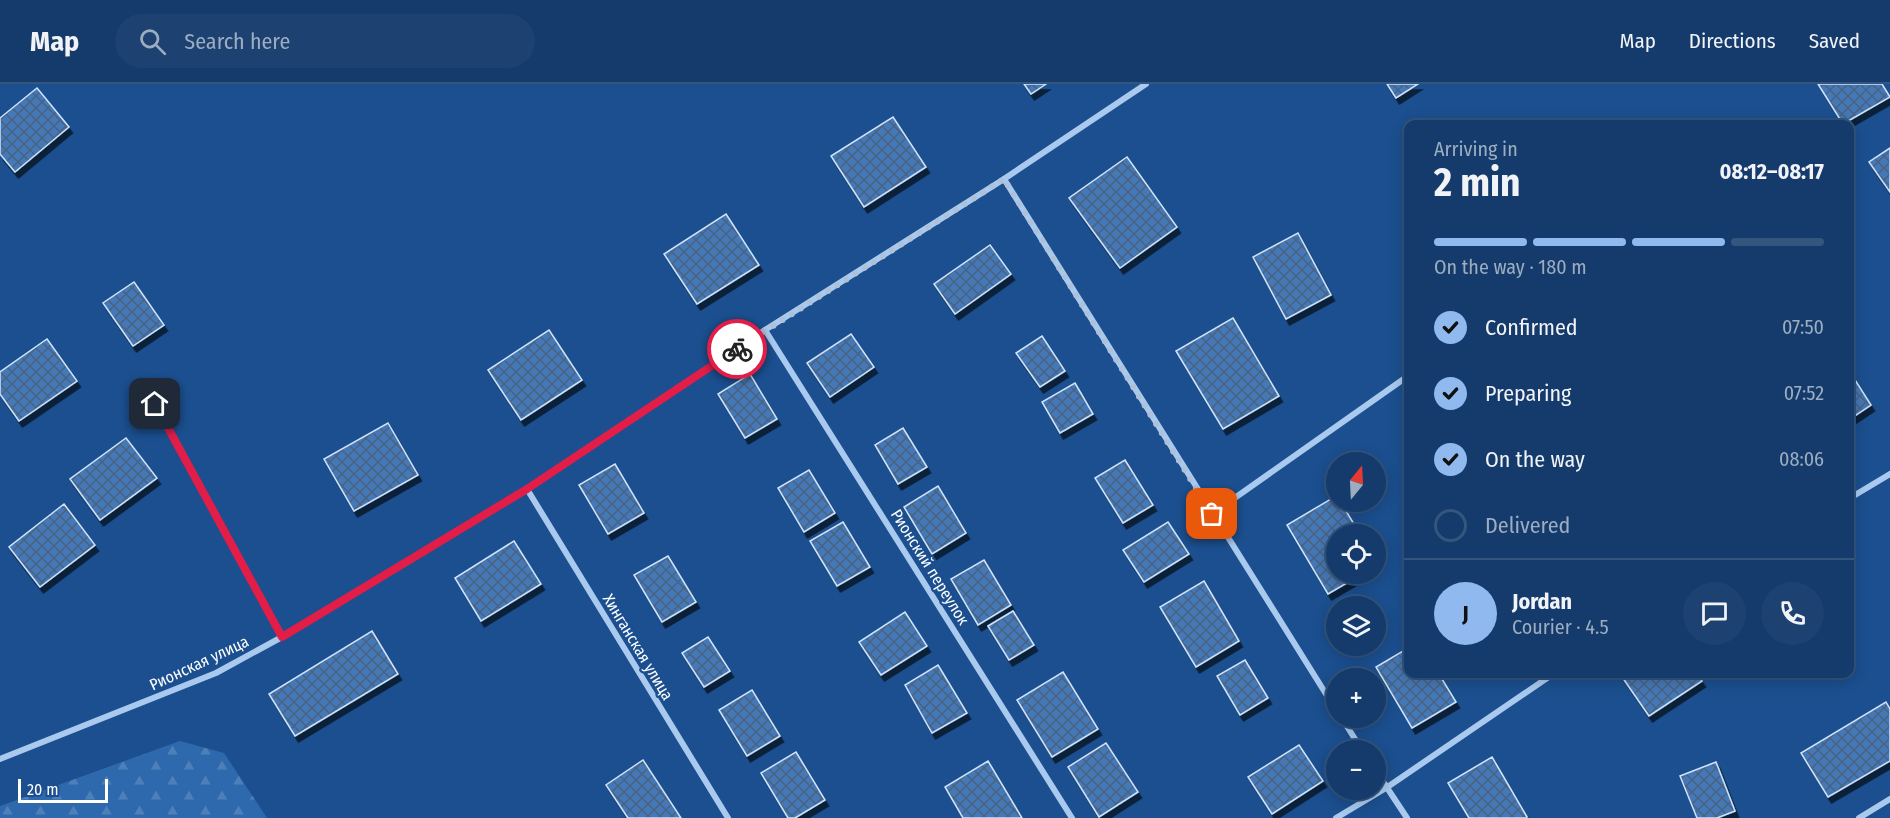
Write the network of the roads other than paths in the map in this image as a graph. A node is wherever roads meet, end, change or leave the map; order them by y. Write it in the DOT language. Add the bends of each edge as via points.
graph roads {
  1 [pos="1146,84"];
  2 [pos="1004,179"];
  3 [pos="765,330"];
  4 [pos="1404,379"];
  5 [pos="155,404"];
  6 [pos="1890,474"];
  7 [pos="527,489"];
  8 [pos="1854,496"];
  9 [pos="1212,514"];
  10 [pos="282,637"];
  11 [pos="1547,678"];
  12 [pos="1326,694"];
  13 [pos="0,759"];
  14 [pos="1386,788"];
  15 [pos="1890,799"];
  16 [pos="1366,800"];
  17 [pos="728,818"];
  18 [pos="1072,818"];
  19 [pos="1336,818"];
  20 [pos="1407,818"];
  21 [pos="1859,818"];
  1 -- 2 [label="street, Рионская улица"];
  2 -- 3 [label="street, Рионская улица"];
  2 -- 9 [label="street"];
  3 -- 7 [label="street, Рионская улица"];
  3 -- 18 [label="street, Рионский переулок"];
  4 -- 9 [label="street"];
  5 -- 10 [label="street"];
  6 -- 8 [label="street"];
  7 -- 10 [label="street, Рионская улица"];
  7 -- 17 [label="street, Хинганская улица"];
  9 -- 12 [label="street"];
  10 -- 13 [label="street, Рионская улица" via="216,673"];
  11 -- 14 [label="street"];
  14 -- 20 [label="street"];
  15 -- 21 [label="street"];
  16 -- 19 [label="street"];
}
